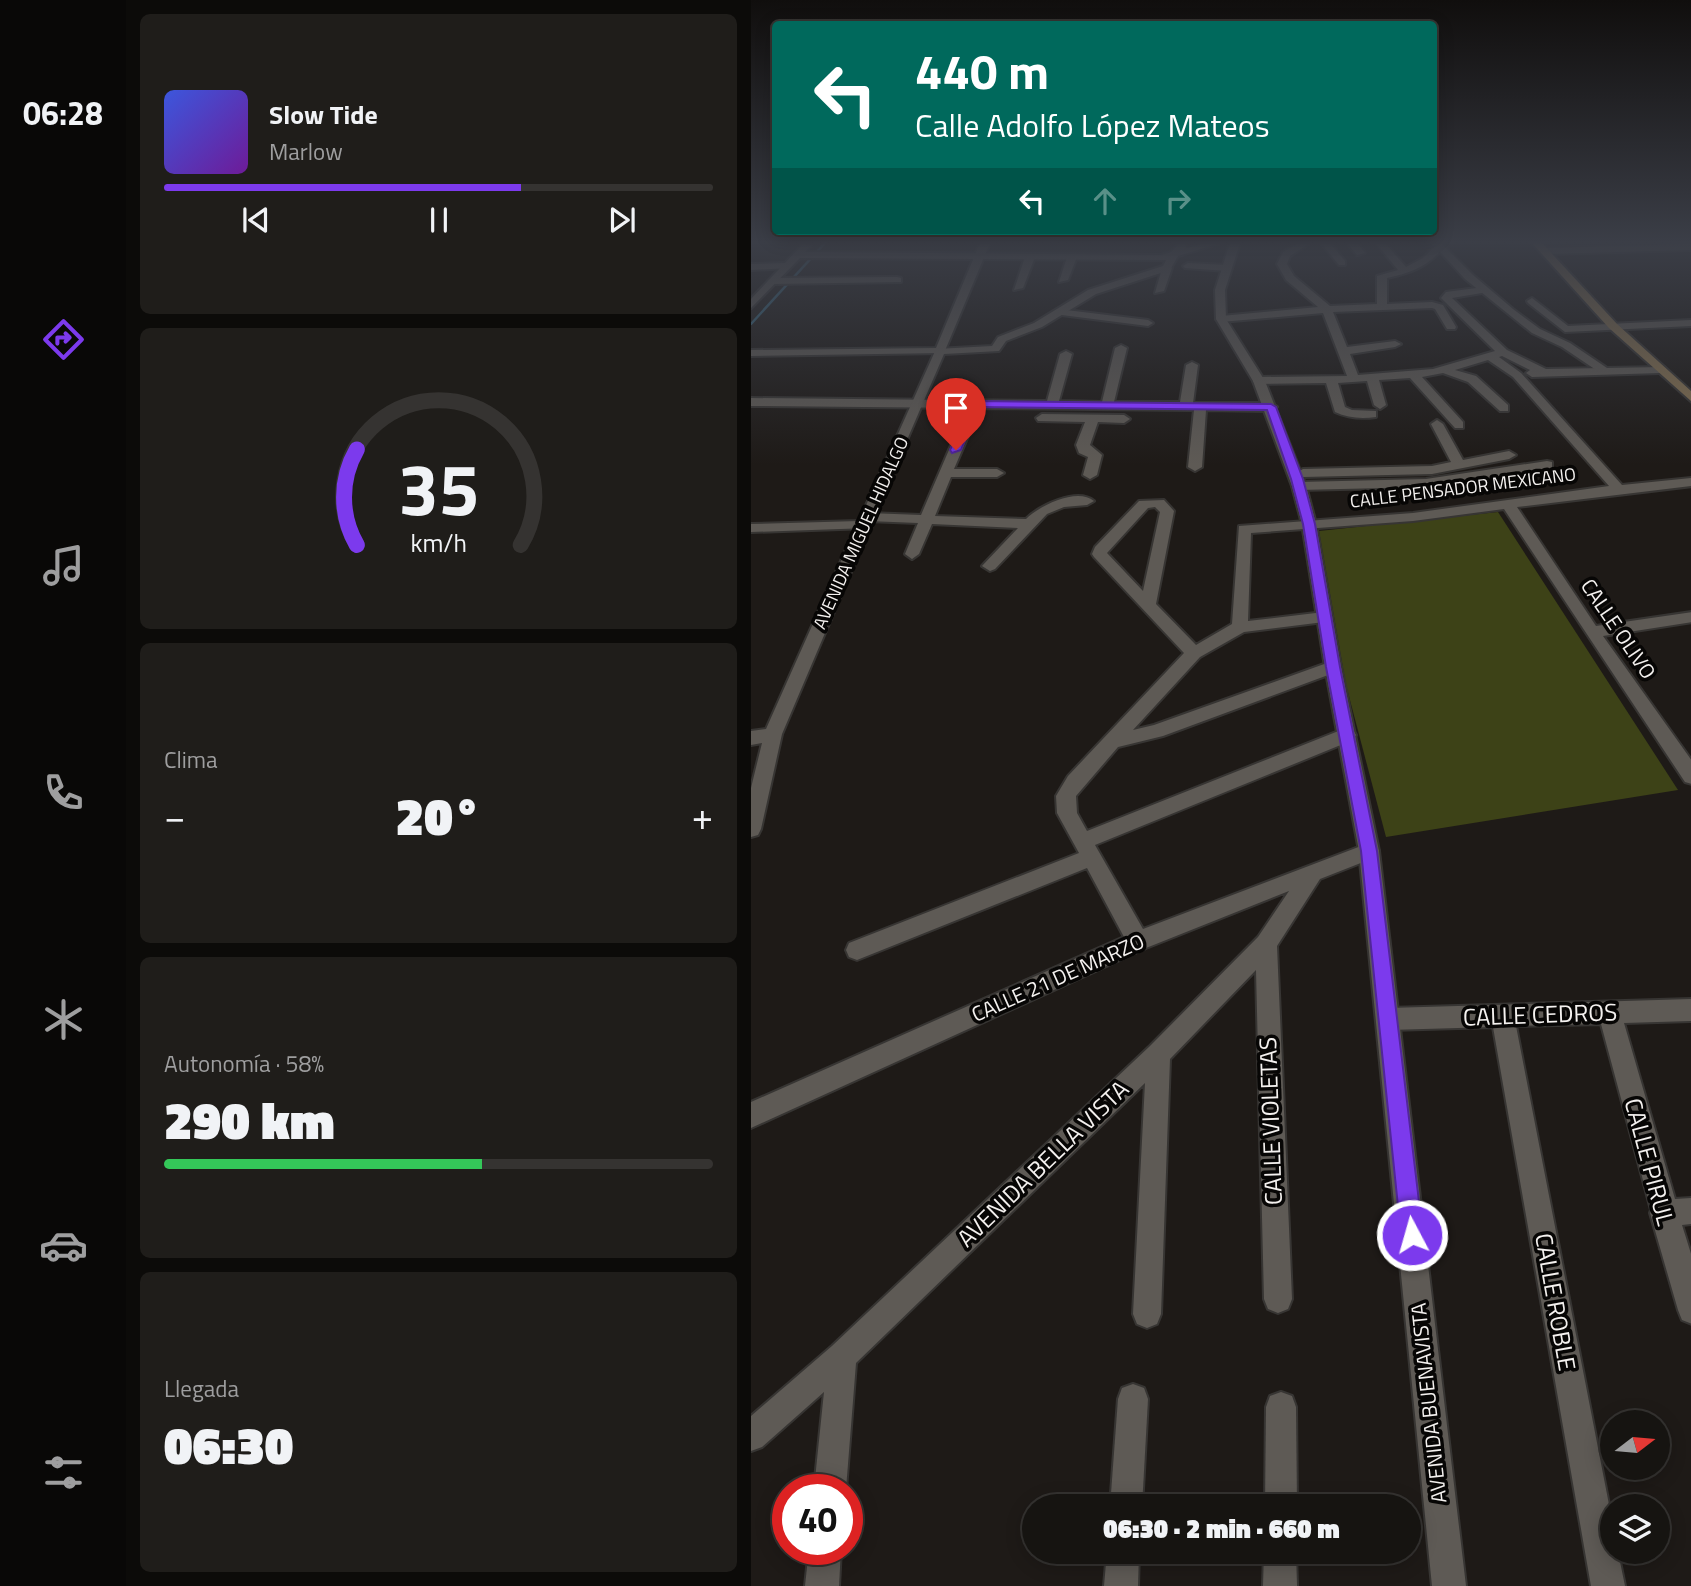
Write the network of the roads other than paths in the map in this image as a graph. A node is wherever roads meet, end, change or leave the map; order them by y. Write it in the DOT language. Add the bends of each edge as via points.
graph roads {
  1 [pos="954,317"];
  2 [pos="1050,317"];
  3 [pos="1099,317"];
  4 [pos="1244,317"];
  5 [pos="1330,317"];
  6 [pos="1444,317"];
  7 [pos="1466,317"];
  8 [pos="1518,317"];
  9 [pos="1551,317"];
  10 [pos="1605,317"];
  11 [pos="1221,319"];
  12 [pos="1148,323"];
  13 [pos="1691,323"];
  14 [pos="1613,326"];
  15 [pos="1451,327"];
  16 [pos="1395,344"];
  17 [pos="1121,348"];
  18 [pos="940,351"];
  19 [pos="1345,351"];
  20 [pos="1503,352"];
  21 [pos="751,353"];
  22 [pos="1067,354"];
  23 [pos="1490,356"];
  24 [pos="1192,365"];
  25 [pos="1660,369"];
  26 [pos="1445,370"];
  27 [pos="1603,370"];
  28 [pos="1543,371"];
  29 [pos="1413,374"];
  30 [pos="1517,375"];
  31 [pos="1372,378"];
  32 [pos="1354,379"];
  33 [pos="1331,380"];
  34 [pos="1259,381"];
  35 [pos="1691,399"];
  36 [pos="751,402"];
  37 [pos="919,404"];
  38 [pos="975,404"];
  39 [pos="1029,405"];
  40 [pos="1052,405"];
  41 [pos="1107,406"];
  42 [pos="1148,406"];
  43 [pos="1186,406"];
  44 [pos="1200,407"];
  45 [pos="1271,407"];
  46 [pos="1504,408"];
  47 [pos="1093,419"];
  48 [pos="1437,424"];
  49 [pos="1459,425"];
  50 [pos="1509,455"];
  51 [pos="1459,465"];
  52 [pos="1547,465"];
  53 [pos="1195,467"];
  54 [pos="997,472"];
  55 [pos="946,474"];
  56 [pos="1090,475"];
  57 [pos="1297,479"];
  58 [pos="1691,482"];
  59 [pos="1619,489"];
  60 [pos="1087,501"];
  61 [pos="1509,505"];
  62 [pos="927,519"];
  63 [pos="866,521"];
  64 [pos="1031,524"];
  65 [pos="1309,524"];
  66 [pos="751,528"];
  67 [pos="912,554"];
  68 [pos="990,566"];
  69 [pos="1148,605"];
  70 [pos="1324,617"];
  71 [pos="1691,617"];
  72 [pos="1240,627"];
  73 [pos="1592,632"];
  74 [pos="1194,653"];
  75 [pos="1333,667"];
  76 [pos="773,734"];
  77 [pos="1347,735"];
  78 [pos="751,738"];
  79 [pos="1113,741"];
  80 [pos="1691,777"];
  81 [pos="751,829"];
  82 [pos="1085,850"];
  83 [pos="1369,851"];
  84 [pos="1313,873"];
  85 [pos="1138,942"];
  86 [pos="1265,944"];
  87 [pos="857,950"];
  88 [pos="1691,1010"];
  89 [pos="1610,1013"];
  90 [pos="1503,1018"];
  91 [pos="1389,1019"];
  92 [pos="1158,1054"];
  93 [pos="751,1115"];
  94 [pos="1691,1211"];
  95 [pos="1663,1213"];
  96 [pos="1278,1299"];
  97 [pos="1691,1310"];
  98 [pos="1147,1314"];
  99 [pos="842,1356"];
  100 [pos="1133,1399"];
  101 [pos="1281,1407"];
  102 [pos="751,1436"];
  103 [pos="831,1474"];
  104 [pos="1127,1494"];
  105 [pos="1281,1494"];
  106 [pos="1122,1564"];
  107 [pos="1281,1564"];
  108 [pos="824,1565"];
  109 [pos="822,1586"];
  110 [pos="1121,1586"];
  111 [pos="1280,1586"];
  112 [pos="1449,1586"];
  113 [pos="1608,1586"];
  1 -- 18 [label="street, AVENIDA MIGUEL HIDALGO"];
  2 -- 18 [label="street" via="1002,339 995,349"];
  3 -- 12 [label="street"];
  4 -- 11 [label="street"];
  5 -- 19 [label="street"];
  6 -- 15 [label="street"];
  7 -- 20 [label="street"];
  8 -- 27 [label="street"];
  9 -- 14 [label="street" via="1565,329"];
  10 -- 14 [label="main road"];
  11 -- 34 [label="street, AVENIDA BUENAVISTA"];
  13 -- 14 [label="street"];
  14 -- 25 [label="main road"];
  16 -- 19 [label="street"];
  17 -- 41 [label="street"];
  18 -- 21 [label="street"];
  18 -- 37 [label="street, AVENIDA MIGUEL HIDALGO"];
  19 -- 32 [label="street"];
  20 -- 23 [label="street"];
  20 -- 28 [label="street"];
  22 -- 40 [label="street"];
  23 -- 26 [label="street"];
  23 -- 30 [label="street"];
  24 -- 43 [label="street"];
  25 -- 27 [label="street"];
  25 -- 35 [label="main road"];
  26 -- 29 [label="street"];
  26 -- 46 [label="street" via="1472,379"];
  27 -- 28 [label="street"];
  28 -- 30 [label="street"];
  29 -- 31 [label="street"];
  29 -- 49 [label="street"];
  30 -- 59 [label="street"];
  31 -- 32 [label="street"];
  31 -- 33 [label="street" via="1376,410 1350,414 1339,409"];
  32 -- 33 [label="street"];
  33 -- 34 [label="street"];
  34 -- 45 [label="street, AVENIDA BUENAVISTA"];
  36 -- 37 [label="street"];
  37 -- 38 [label="street"];
  37 -- 63 [label="street, AVENIDA MIGUEL HIDALGO"];
  38 -- 39 [label="street"];
  38 -- 55 [label="street"];
  39 -- 40 [label="street"];
  39 -- 47 [label="street" via="1029,418"];
  40 -- 41 [label="street"];
  41 -- 42 [label="street"];
  42 -- 43 [label="street"];
  42 -- 47 [label="street" via="1144,418"];
  43 -- 44 [label="street"];
  44 -- 45 [label="street"];
  44 -- 53 [label="street"];
  45 -- 57 [label="street, AVENIDA BUENAVISTA"];
  47 -- 56 [label="street" via="1083,446 1095,455"];
  48 -- 51 [label="street"];
  50 -- 51 [label="street"];
  51 -- 57 [label="street"];
  52 -- 57 [label="street" via="1426,483"];
  54 -- 55 [label="street"];
  55 -- 62 [label="street"];
  57 -- 65 [label="street, AVENIDA BUENAVISTA"];
  58 -- 59 [label="street, CALLE PENSADOR MEXICANO"];
  59 -- 61 [label="street, CALLE PENSADOR MEXICANO"];
  60 -- 64 [label="street" via="1051,505"];
  61 -- 65 [label="street, CALLE PENSADOR MEXICANO"];
  61 -- 73 [label="street, CALLE OLIVO"];
  62 -- 63 [label="street"];
  62 -- 64 [label="street"];
  62 -- 67 [label="street"];
  63 -- 66 [label="street"];
  63 -- 76 [label="street, AVENIDA MIGUEL HIDALGO"];
  64 -- 68 [label="street"];
  65 -- 70 [label="street, AVENIDA BUENAVISTA"];
  65 -- 72 [label="street, CALLE PENSADOR MEXICANO" via="1249,527 1242,533"];
  69 -- 69 [label="street" via="1167,511 1151,502 1144,504 1099,554"];
  69 -- 74 [label="street"];
  70 -- 72 [label="street"];
  70 -- 75 [label="street, AVENIDA BUENAVISTA"];
  71 -- 73 [label="street"];
  72 -- 74 [label="street"];
  73 -- 80 [label="street, CALLE OLIVO"];
  74 -- 79 [label="street"];
  75 -- 77 [label="street, AVENIDA BUENAVISTA"];
  75 -- 79 [label="street" via="1157,731"];
  76 -- 78 [label="street"];
  76 -- 81 [label="street, AVENIDA MIGUEL HIDALGO"];
  77 -- 82 [label="street"];
  77 -- 83 [label="street, AVENIDA BUENAVISTA"];
  79 -- 82 [label="street" via="1067,796 1067,813"];
  82 -- 85 [label="street"];
  82 -- 87 [label="street"];
  83 -- 84 [label="street, CALLE 21 DE MARZO"];
  83 -- 91 [label="street, AVENIDA BUENAVISTA"];
  84 -- 85 [label="street, CALLE 21 DE MARZO"];
  84 -- 86 [label="street, AVENIDA BELLA VISTA"];
  85 -- 93 [label="street, CALLE 21 DE MARZO"];
  86 -- 92 [label="street, AVENIDA BELLA VISTA"];
  86 -- 96 [label="street, CALLE VIOLETAS"];
  88 -- 89 [label="street, CALLE CEDROS"];
  89 -- 90 [label="street, CALLE CEDROS"];
  89 -- 95 [label="street, CALLE PIRUL"];
  90 -- 91 [label="street, CALLE CEDROS"];
  90 -- 113 [label="street, CALLE ROBLE"];
  91 -- 112 [label="street, AVENIDA BUENAVISTA"];
  92 -- 98 [label="street"];
  92 -- 99 [label="street, AVENIDA BELLA VISTA"];
  94 -- 95 [label="street"];
  95 -- 97 [label="street, CALLE PIRUL"];
  99 -- 102 [label="street, AVENIDA BELLA VISTA"];
  99 -- 103 [label="street"];
  100 -- 104 [label="street"];
  101 -- 105 [label="street"];
  106 -- 110 [label="street"];
  107 -- 111 [label="street"];
  108 -- 109 [label="street"];
}
